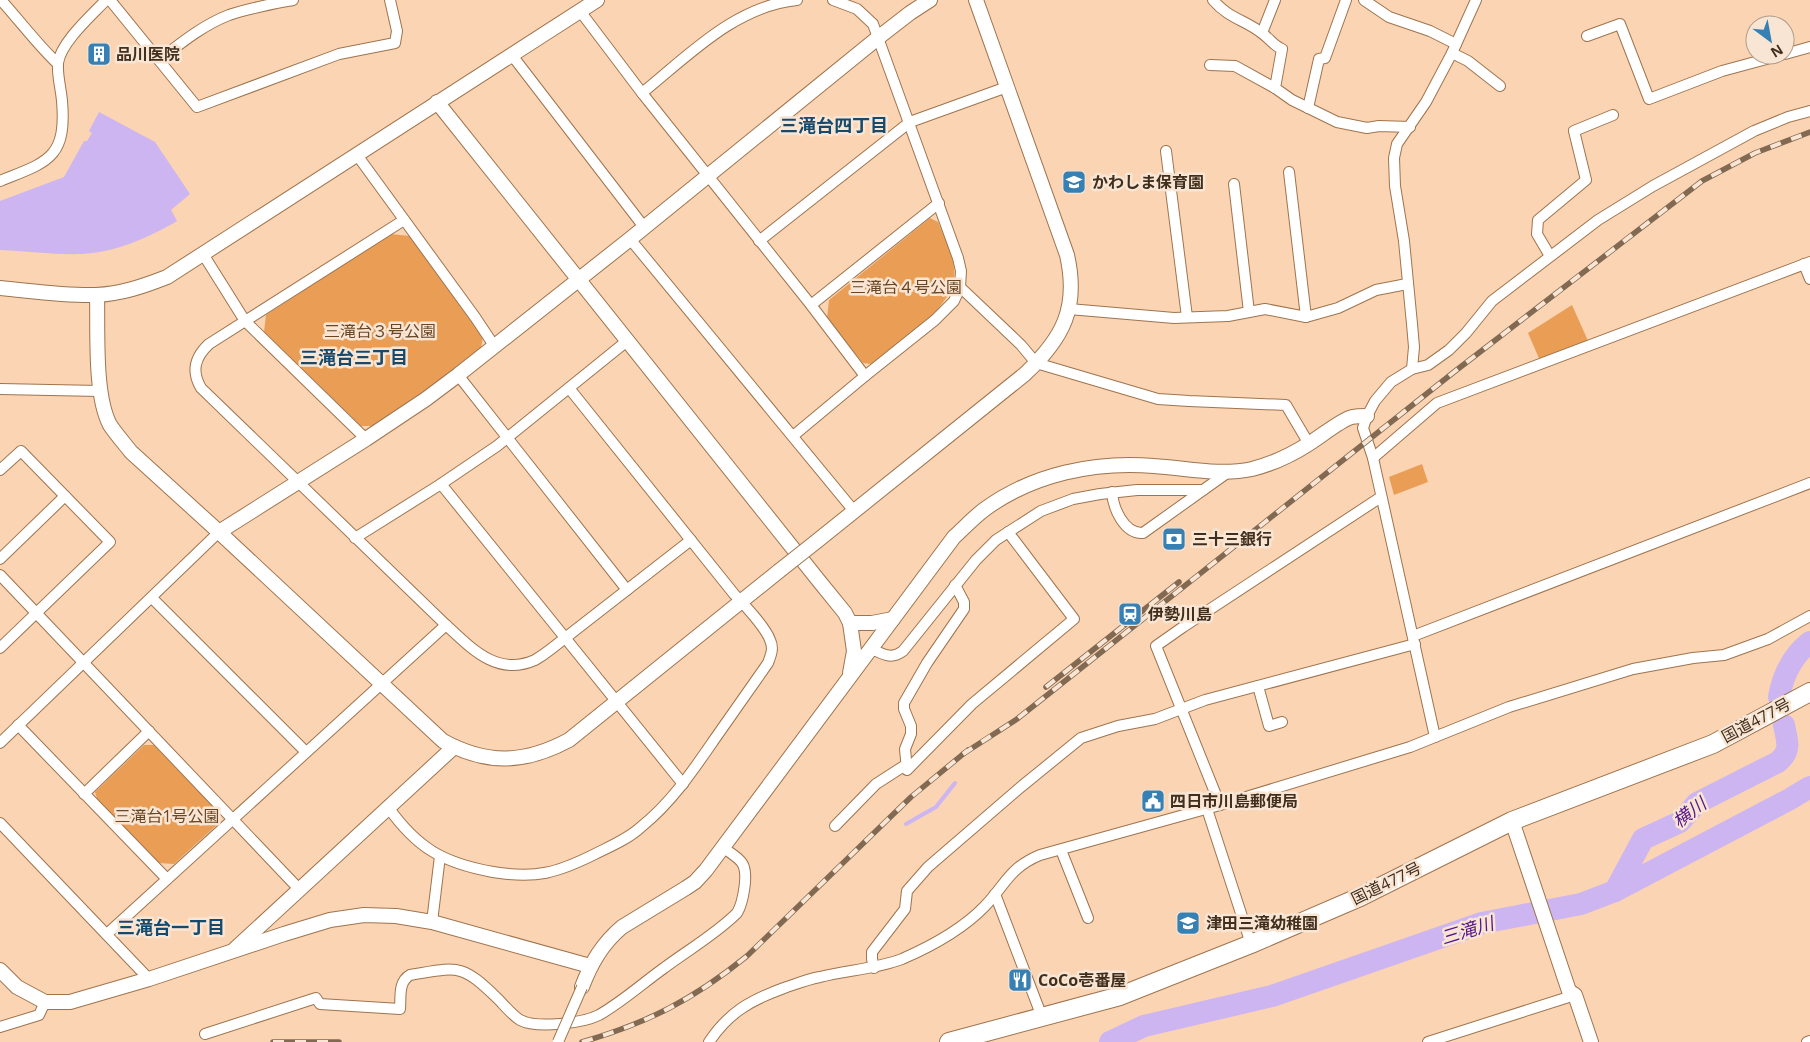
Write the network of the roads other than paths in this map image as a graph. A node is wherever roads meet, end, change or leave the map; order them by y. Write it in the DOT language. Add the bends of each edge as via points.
graph roads {
  1 [pos="1,0"];
  2 [pos="108,0"];
  3 [pos="294,0"];
  4 [pos="390,0"];
  5 [pos="797,0"];
  6 [pos="833,0"];
  7 [pos="930,0"];
  8 [pos="976,0"];
  9 [pos="1213,0"];
  10 [pos="1275,0"];
  11 [pos="1346,0"];
  12 [pos="1364,0"];
  13 [pos="1476,0"];
  14 [pos="784,1"];
  15 [pos="587,5"];
  16 [pos="1262,33"];
  17 [pos="1588,36"];
  18 [pos="879,37"];
  19 [pos="1810,47"];
  20 [pos="1454,48"];
  21 [pos="1795,51"];
  22 [pos="511,54"];
  23 [pos="159,60"];
  24 [pos="58,64"];
  25 [pos="1210,65"];
  26 [pos="1745,65"];
  27 [pos="1500,86"];
  28 [pos="1007,87"];
  29 [pos="1275,88"];
  30 [pos="642,93"];
  31 [pos="437,102"];
  32 [pos="1308,108"];
  33 [pos="1810,111"];
  34 [pos="1613,114"];
  35 [pos="910,122"];
  36 [pos="1410,127"];
  37 [pos="1166,151"];
  38 [pos="357,155"];
  39 [pos="1289,172"];
  40 [pos="706,176"];
  41 [pos="0,181"];
  42 [pos="1234,184"];
  43 [pos="939,203"];
  44 [pos="404,220"];
  45 [pos="644,228"];
  46 [pos="630,239"];
  47 [pos="759,241"];
  48 [pos="203,254"];
  49 [pos="1550,256"];
  50 [pos="1807,263"];
  51 [pos="577,279"];
  52 [pos="1810,279"];
  53 [pos="1407,284"];
  54 [pos="960,287"];
  55 [pos="0,288"];
  56 [pos="97,295"];
  57 [pos="811,306"];
  58 [pos="1068,309"];
  59 [pos="1249,312"];
  60 [pos="1187,317"];
  61 [pos="1306,317"];
  62 [pos="245,321"];
  63 [pos="627,341"];
  64 [pos="496,347"];
  65 [pos="1036,363"];
  66 [pos="1412,369"];
  67 [pos="458,375"];
  68 [pos="864,376"];
  69 [pos="569,388"];
  70 [pos="0,389"];
  71 [pos="100,392"];
  72 [pos="1367,416"];
  73 [pos="792,436"];
  74 [pos="507,437"];
  75 [pos="366,439"];
  76 [pos="1309,444"];
  77 [pos="1373,458"];
  78 [pos="0,470"];
  79 [pos="1227,473"];
  80 [pos="298,483"];
  81 [pos="1810,483"];
  82 [pos="442,484"];
  83 [pos="1203,490"];
  84 [pos="1112,492"];
  85 [pos="65,496"];
  86 [pos="1381,497"];
  87 [pos="854,511"];
  88 [pos="219,532"];
  89 [pos="1008,532"];
  90 [pos="355,538"];
  91 [pos="690,540"];
  92 [pos="0,559"];
  93 [pos="0,575"];
  94 [pos="955,585"];
  95 [pos="627,590"];
  96 [pos="152,598"];
  97 [pos="742,601"];
  98 [pos="36,613"];
  99 [pos="1810,616"];
  100 [pos="893,619"];
  101 [pos="850,623"];
  102 [pos="446,625"];
  103 [pos="565,638"];
  104 [pos="1414,640"];
  105 [pos="0,648"];
  106 [pos="872,649"];
  107 [pos="85,662"];
  108 [pos="847,681"];
  109 [pos="382,685"];
  110 [pos="1258,686"];
  111 [pos="1810,692"];
  112 [pos="617,701"];
  113 [pos="1181,708"];
  114 [pos="1282,722"];
  115 [pos="18,726"];
  116 [pos="149,731"];
  117 [pos="1435,737"];
  118 [pos="0,743"];
  119 [pos="454,747"];
  120 [pos="306,752"];
  121 [pos="907,764"];
  122 [pos="683,784"];
  123 [pos="84,794"];
  124 [pos="1220,805"];
  125 [pos="388,806"];
  126 [pos="1207,809"];
  127 [pos="233,819"];
  128 [pos="1512,821"];
  129 [pos="0,822"];
  130 [pos="835,826"];
  131 [pos="724,848"];
  132 [pos="1061,850"];
  133 [pos="440,856"];
  134 [pos="167,879"];
  135 [pos="300,889"];
  136 [pos="995,894"];
  137 [pos="1088,918"];
  138 [pos="432,922"];
  139 [pos="107,934"];
  140 [pos="1251,944"];
  141 [pos="230,953"];
  142 [pos="590,966"];
  143 [pos="874,968"];
  144 [pos="0,970"];
  145 [pos="149,979"];
  146 [pos="582,987"];
  147 [pos="1572,993"];
  148 [pos="45,1002"];
  149 [pos="1042,1017"];
  150 [pos="0,1027"];
  151 [pos="205,1034"];
  152 [pos="558,1042"];
  153 [pos="709,1042"];
  154 [pos="949,1042"];
  155 [pos="1428,1042"];
  156 [pos="1591,1042"];
  1 -- 24 [label="street"];
  2 -- 23 [label="street"];
  2 -- 24 [label="street" via="74,35 61,53"];
  3 -- 23 [label="street" via="229,15 208,25"];
  4 -- 23 [label="street" via="397,31 396,43 339,54 197,107"];
  5 -- 14 [label="street"];
  6 -- 18 [label="street" via="857,9 873,24"];
  7 -- 18 [label="street"];
  8 -- 28 [label="street"];
  9 -- 16 [label="street" via="1229,15"];
  10 -- 16 [label="street"];
  11 -- 32 [label="street" via="1326,55 1319,59"];
  12 -- 20 [label="street" via="1389,17 1430,31"];
  13 -- 20 [label="street"];
  14 -- 30 [label="street" via="744,15"];
  15 -- 22 [label="street"];
  15 -- 30 [label="street"];
  16 -- 29 [label="street" via="1282,49"];
  17 -- 26 [label="street" via="1620,24 1649,99"];
  18 -- 35 [label="street"];
  18 -- 40 [label="street"];
  19 -- 21 [label="street"];
  20 -- 27 [label="street"];
  20 -- 36 [label="street"];
  22 -- 31 [label="street"];
  22 -- 45 [label="street"];
  24 -- 41 [label="street" via="63,128 57,149 40,165"];
  25 -- 29 [label="street" via="1235,66"];
  28 -- 35 [label="street"];
  28 -- 58 [label="street" via="1067,255 1072,281"];
  29 -- 32 [label="street"];
  30 -- 40 [label="street"];
  31 -- 38 [label="street"];
  31 -- 51 [label="street"];
  32 -- 36 [label="street" via="1337,122 1367,128"];
  33 -- 49 [label="street" via="1754,130 1653,186 1598,220"];
  34 -- 49 [label="street" via="1574,131 1586,180 1538,220 1537,234"];
  35 -- 43 [label="street"];
  35 -- 47 [label="street"];
  36 -- 53 [label="street" via="1397,144 1393,166"];
  37 -- 60 [label="street"];
  38 -- 44 [label="street"];
  38 -- 48 [label="street"];
  39 -- 61 [label="street"];
  40 -- 45 [label="street"];
  40 -- 47 [label="street"];
  42 -- 59 [label="street"];
  43 -- 54 [label="street" via="958,258"];
  43 -- 57 [label="street"];
  44 -- 62 [label="street"];
  44 -- 64 [label="street"];
  45 -- 46 [label="street"];
  46 -- 51 [label="street"];
  46 -- 73 [label="street"];
  47 -- 57 [label="street"];
  48 -- 56 [label="street" via="167,277"];
  48 -- 62 [label="street"];
  49 -- 66 [label="street" via="1492,301 1449,350 1428,365"];
  50 -- 52 [label="street"];
  50 -- 77 [label="street" via="1437,403"];
  51 -- 63 [label="street"];
  51 -- 64 [label="street"];
  53 -- 61 [label="street" via="1376,290 1338,308"];
  53 -- 66 [label="street" via="1413,339"];
  54 -- 65 [label="street"];
  54 -- 68 [label="street" via="954,301 935,320"];
  55 -- 56 [label="street"];
  56 -- 71 [label="street"];
  57 -- 68 [label="street"];
  58 -- 60 [label="street"];
  58 -- 65 [label="street" via="1059,334"];
  59 -- 60 [label="street"];
  59 -- 61 [label="street" via="1266,309"];
  62 -- 75 [label="street"];
  62 -- 80 [label="street" via="202,351 195,367 196,379 214,402"];
  63 -- 69 [label="street"];
  63 -- 101 [label="street" via="840,606"];
  64 -- 67 [label="street"];
  65 -- 76 [label="street" via="1158,399 1286,405"];
  65 -- 87 [label="street"];
  66 -- 72 [label="street" via="1391,382"];
  67 -- 74 [label="street"];
  67 -- 75 [label="street"];
  68 -- 73 [label="street"];
  69 -- 74 [label="street"];
  69 -- 91 [label="street"];
  70 -- 71 [label="street"];
  71 -- 88 [label="street" via="109,424 131,452"];
  72 -- 76 [label="street" via="1350,417"];
  72 -- 77 [label="street" via="1363,428"];
  73 -- 87 [label="street"];
  74 -- 82 [label="street"];
  74 -- 95 [label="street"];
  75 -- 80 [label="street"];
  76 -- 79 [label="street" via="1266,465"];
  77 -- 86 [label="street"];
  78 -- 85 [label="street" via="21,451"];
  79 -- 83 [label="street"];
  79 -- 100 [label="street" via="1109,465 1032,482 985,509 954,537"];
  80 -- 88 [label="street"];
  80 -- 90 [label="street"];
  81 -- 104 [label="street"];
  82 -- 90 [label="street"];
  82 -- 103 [label="street"];
  83 -- 84 [label="street"];
  83 -- 84 [label="street" via="1148,530 1138,533 1130,529 1115,510"];
  84 -- 89 [label="street" via="1073,499 1041,511"];
  85 -- 92 [label="street"];
  85 -- 98 [label="street" via="110,542"];
  86 -- 104 [label="street"];
  86 -- 113 [label="street" via="1156,646"];
  87 -- 97 [label="street, bridge"];
  88 -- 96 [label="street"];
  88 -- 109 [label="street"];
  89 -- 94 [label="street"];
  89 -- 121 [label="street" via="1074,619 972,704 907,770"];
  90 -- 102 [label="street"];
  91 -- 95 [label="street"];
  91 -- 97 [label="street"];
  93 -- 98 [label="street"];
  94 -- 106 [label="street" via="903,651 893,657"];
  94 -- 121 [label="street" via="964,609 904,703 911,726 905,749"];
  95 -- 103 [label="street"];
  96 -- 107 [label="street"];
  96 -- 120 [label="street"];
  97 -- 112 [label="street"];
  97 -- 122 [label="street" via="770,639 772,654"];
  98 -- 105 [label="street"];
  98 -- 107 [label="street"];
  99 -- 117 [label="street" via="1768,639 1724,656 1633,669 1509,707"];
  100 -- 101 [label="street"];
  100 -- 106 [label="street"];
  101 -- 108 [label="street" via="854,651"];
  102 -- 103 [label="street" via="481,656 494,663 509,665 535,660"];
  102 -- 109 [label="street"];
  103 -- 112 [label="street"];
  104 -- 110 [label="street"];
  104 -- 117 [label="street"];
  106 -- 108 [label="street"];
  107 -- 115 [label="street"];
  107 -- 116 [label="street"];
  108 -- 131 [label="street"];
  109 -- 119 [label="street" via="442,741"];
  109 -- 120 [label="street"];
  110 -- 113 [label="street"];
  110 -- 114 [label="street" via="1269,726"];
  111 -- 128 [label="highway, 国道477号" via="1713,744"];
  112 -- 119 [label="street" via="568,740 533,755 496,759"];
  112 -- 122 [label="street"];
  113 -- 124 [label="street"];
  113 -- 143 [label="street" via="1081,738 1022,786 928,866 907,891 905,909 872,952"];
  115 -- 118 [label="street"];
  115 -- 123 [label="street"];
  116 -- 123 [label="street"];
  116 -- 127 [label="street"];
  117 -- 124 [label="street"];
  119 -- 125 [label="street"];
  120 -- 127 [label="street"];
  121 -- 130 [label="street" via="876,784"];
  122 -- 133 [label="street" via="640,829 563,869 546,874 512,875 470,867"];
  123 -- 134 [label="street"];
  124 -- 126 [label="street"];
  125 -- 133 [label="street" via="413,838"];
  125 -- 135 [label="street"];
  126 -- 132 [label="street"];
  126 -- 140 [label="street"];
  127 -- 134 [label="street"];
  127 -- 135 [label="street"];
  128 -- 140 [label="highway, 国道477号" via="1360,897"];
  128 -- 147 [label="street"];
  129 -- 139 [label="street"];
  131 -- 142 [label="street" via="695,882 622,927 602,947"];
  131 -- 151 [label="street" via="739,859 744,869 743,895 737,913 620,1000 589,1019 549,1025 525,1022 474,977 461,970 449,969 405,977 400,1009 320,1004 316,998"];
  132 -- 136 [label="street" via="1040,855 1016,867"];
  132 -- 137 [label="street"];
  133 -- 138 [label="street"];
  134 -- 139 [label="street"];
  135 -- 141 [label="street"];
  136 -- 143 [label="street" via="975,915 946,937"];
  136 -- 149 [label="street"];
  138 -- 141 [label="street" via="364,915 330,920"];
  138 -- 142 [label="street"];
  139 -- 145 [label="street"];
  140 -- 149 [label="highway, 国道477号" via="1120,996"];
  141 -- 145 [label="street"];
  142 -- 146 [label="street"];
  143 -- 153 [label="street" via="821,976 762,996 737,1010"];
  144 -- 148 [label="street" via="17,987"];
  145 -- 148 [label="street" via="70,1002"];
  146 -- 152 [label="street, bridge"];
  147 -- 155 [label="street"];
  147 -- 156 [label="street"];
  148 -- 150 [label="street" via="39,1015"];
  149 -- 154 [label="highway, 国道477号"];
}
